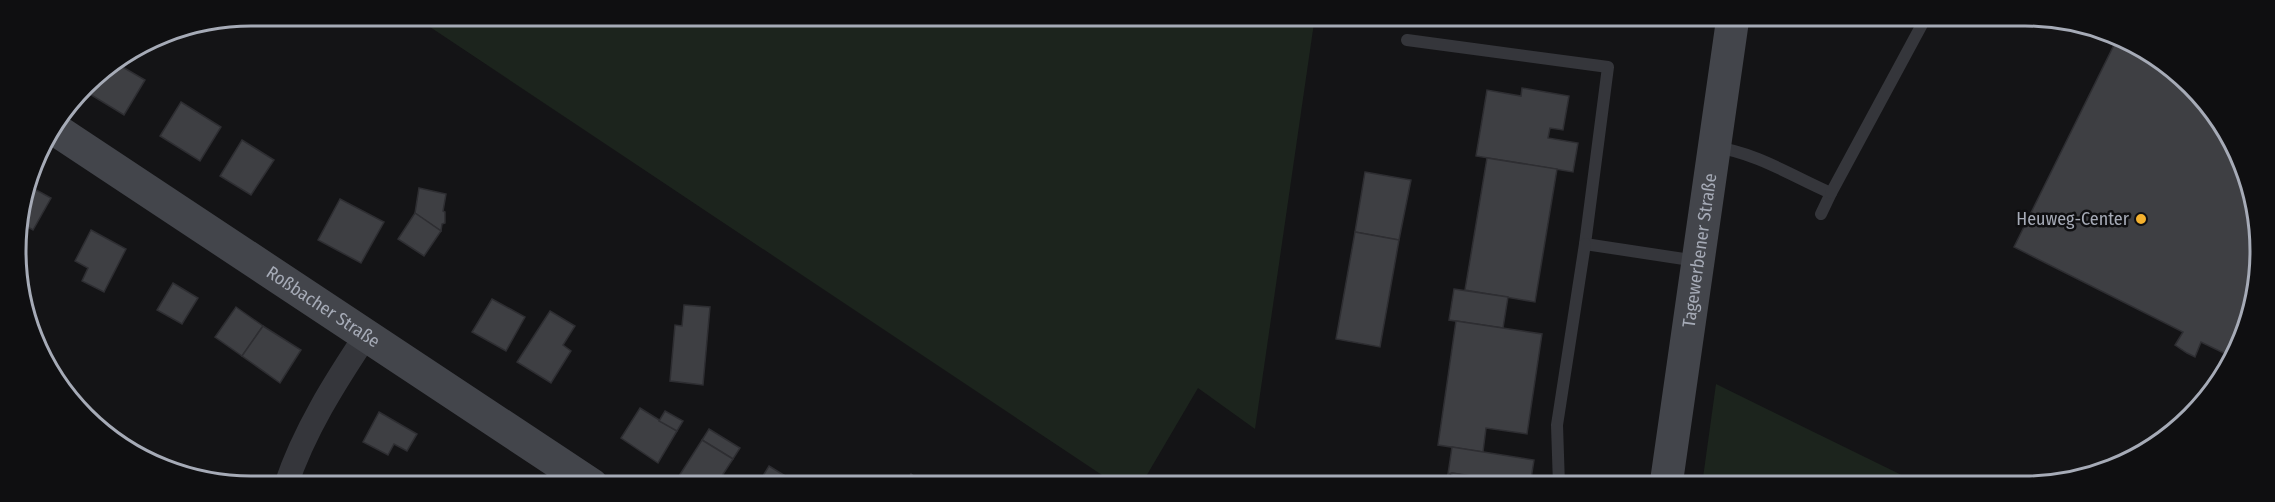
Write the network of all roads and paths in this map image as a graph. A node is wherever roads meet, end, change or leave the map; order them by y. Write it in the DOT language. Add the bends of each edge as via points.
graph roads {
  1 [pos="1732,26"];
  2 [pos="1921,26"];
  3 [pos="1407,40"];
  4 [pos="60,132"];
  5 [pos="1713,147"];
  6 [pos="1831,194"];
  7 [pos="1821,214"];
  8 [pos="1585,244"];
  9 [pos="1697,261"];
  10 [pos="367,334"];
  11 [pos="289,476"];
  12 [pos="579,476"];
  13 [pos="1559,476"];
  14 [pos="1667,476"];
  1 -- 5 [label="street, Tagewerbener Straße"];
  2 -- 6 [label="lane"];
  3 -- 8 [label="lane" via="1608,67"];
  4 -- 10 [label="street, Roßbacher Straße"];
  5 -- 6 [label="lane" via="1749,156"];
  5 -- 9 [label="street, Tagewerbener Straße"];
  6 -- 7 [label="lane"];
  8 -- 9 [label="lane"];
  8 -- 13 [label="lane" via="1557,425"];
  9 -- 14 [label="street, Tagewerbener Straße"];
  10 -- 11 [label="street" via="307,434"];
  10 -- 12 [label="street, Roßbacher Straße"];
}
